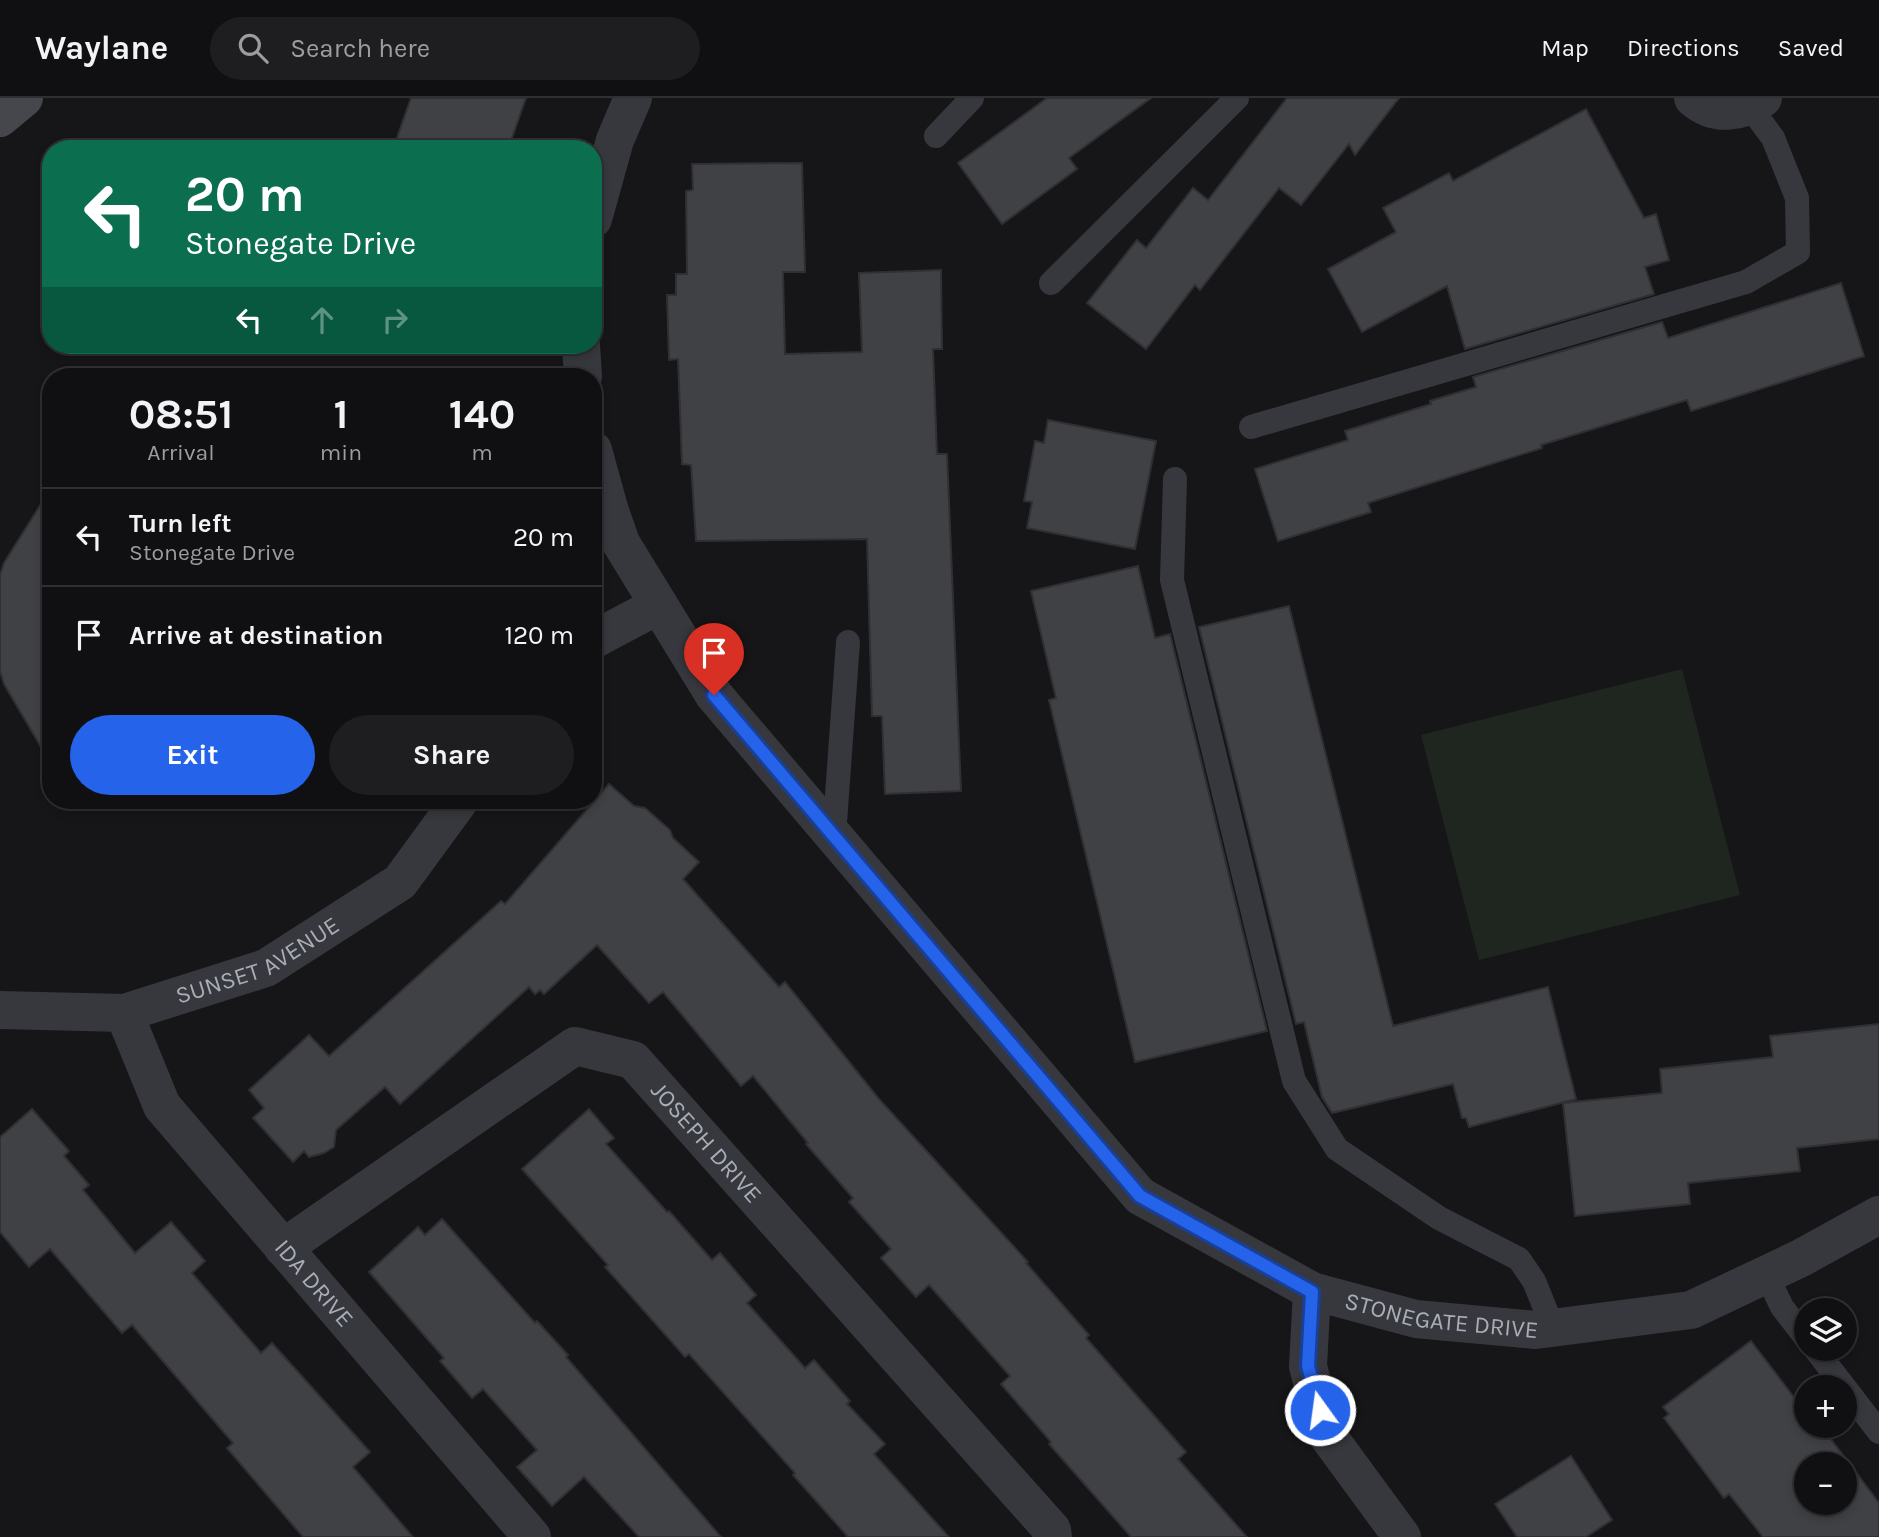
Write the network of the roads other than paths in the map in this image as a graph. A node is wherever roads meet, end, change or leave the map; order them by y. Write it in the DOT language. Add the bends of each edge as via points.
graph roads {
  1 [pos="24,98"];
  2 [pos="633,98"];
  3 [pos="972,98"];
  4 [pos="1237,98"];
  5 [pos="1693,98"];
  6 [pos="1756,102"];
  7 [pos="0,118"];
  8 [pos="936,136"];
  9 [pos="602,187"];
  10 [pos="1051,283"];
  11 [pos="1251,427"];
  12 [pos="1175,479"];
  13 [pos="602,485"];
  14 [pos="659,605"];
  15 [pos="602,635"];
  16 [pos="848,642"];
  17 [pos="453,809"];
  18 [pos="834,836"];
  19 [pos="0,1010"];
  20 [pos="124,1013"];
  21 [pos="1879,1215"];
  22 [pos="282,1248"];
  23 [pos="1766,1275"];
  24 [pos="1312,1292"];
  25 [pos="1794,1322"];
  26 [pos="1553,1328"];
  27 [pos="1824,1361"];
  28 [pos="1879,1432"];
  29 [pos="531,1537"];
  30 [pos="1054,1537"];
  31 [pos="1402,1537"];
  1 -- 7 [label="main road"];
  2 -- 9 [label="street"];
  3 -- 8 [label="lane"];
  4 -- 10 [label="lane"];
  5 -- 6 [label="street" via="1713,110 1731,111"];
  6 -- 11 [label="lane" via="1797,198 1798,252 1746,282"];
  12 -- 26 [label="lane" via="1172,580 1294,1082 1337,1149 1439,1218 1519,1259 1534,1281"];
  13 -- 14 [label="street, STONEGATE DRIVE" via="621,543"];
  14 -- 15 [label="street"];
  14 -- 18 [label="street, STONEGATE DRIVE" via="714,695"];
  16 -- 18 [label="lane"];
  17 -- 20 [label="street, SUNSET AVENUE" via="400,882 266,968"];
  18 -- 24 [label="street, STONEGATE DRIVE" via="1140,1196"];
  19 -- 20 [label="street, SUNSET AVENUE"];
  20 -- 22 [label="street, IDA DRIVE" via="162,1106"];
  21 -- 23 [label="street, STONEGATE DRIVE"];
  22 -- 29 [label="street, IDA DRIVE"];
  22 -- 30 [label="street, JOSEPH DRIVE" via="575,1046 632,1060"];
  23 -- 25 [label="lane"];
  23 -- 26 [label="street, STONEGATE DRIVE" via="1691,1310"];
  24 -- 26 [label="street, STONEGATE DRIVE" via="1416,1319"];
  24 -- 31 [label="street" via="1308,1366 1325,1432"];
  27 -- 28 [label="lane"];
}
